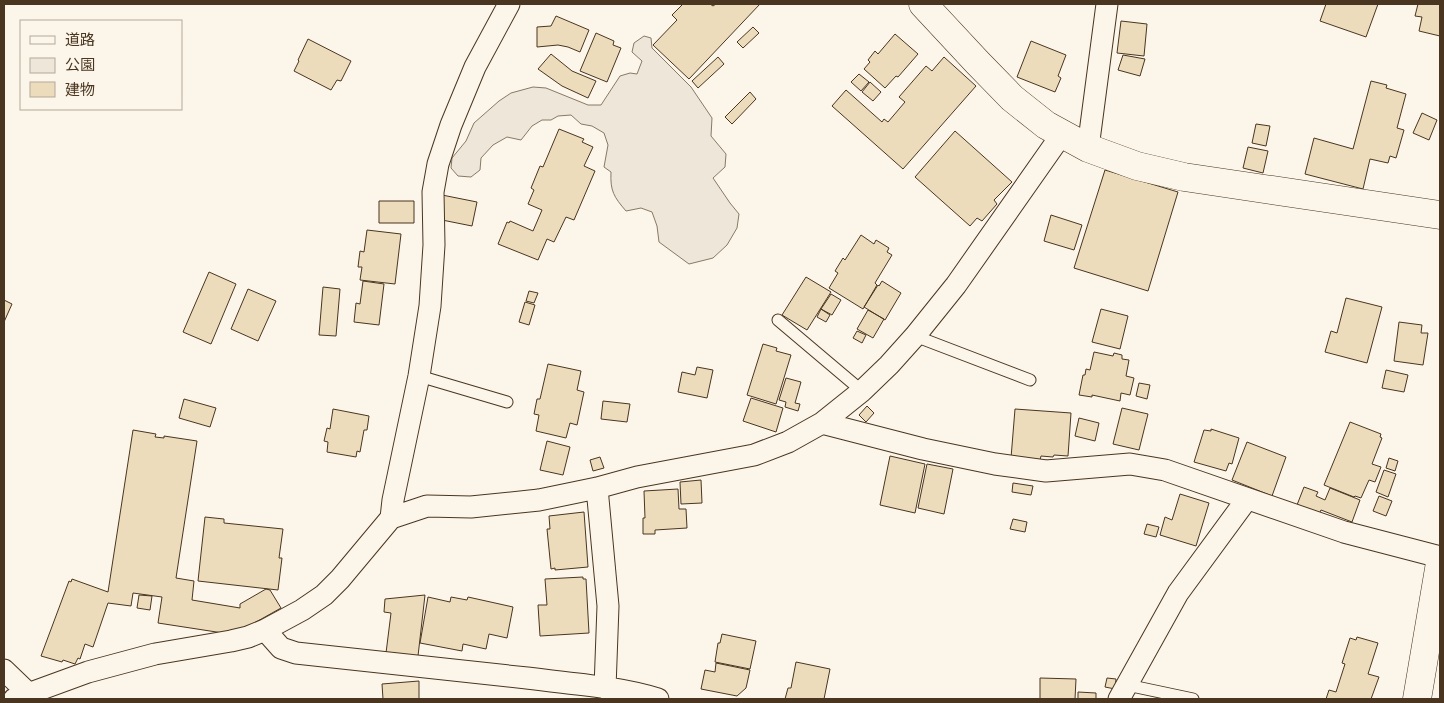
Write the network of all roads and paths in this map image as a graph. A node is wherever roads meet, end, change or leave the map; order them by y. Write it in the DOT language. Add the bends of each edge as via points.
graph roads {
  1 [pos="509,4"];
  2 [pos="923,4"];
  3 [pos="1107,4"];
  4 [pos="1062,134"];
  5 [pos="1088,148"];
  6 [pos="1440,215"];
  7 [pos="778,320"];
  8 [pos="915,336"];
  9 [pos="419,376"];
  10 [pos="1030,380"];
  11 [pos="862,391"];
  12 [pos="507,402"];
  13 [pos="822,423"];
  14 [pos="596,488"];
  15 [pos="1247,499"];
  16 [pos="390,518"];
  17 [pos="1440,557"];
  18 [pos="1440,563"];
  19 [pos="1437,600"];
  20 [pos="265,630"];
  21 [pos="4,670"];
  22 [pos="605,688"];
  23 [pos="1123,692"];
  24 [pos="21,697"];
  25 [pos="658,699"];
  26 [pos="1193,699"];
  27 [pos="1417,699"];
  1 -- 9 [label="street" via="475,67 438,164 433,192 430,306"];
  2 -- 4 [label="street" via="1012,98"];
  3 -- 5 [label="street"];
  4 -- 5 [label="street"];
  4 -- 8 [label="street" via="956,285"];
  5 -- 6 [label="street" via="1137,166 1184,177"];
  7 -- 11 [label="lane"];
  8 -- 10 [label="lane"];
  8 -- 11 [label="street"];
  9 -- 12 [label="lane"];
  9 -- 16 [label="street"];
  11 -- 13 [label="street"];
  13 -- 14 [label="street" via="788,442 754,455"];
  13 -- 15 [label="street" via="941,453 1046,471 1130,464 1165,470"];
  14 -- 16 [label="street" via="539,500 471,508 427,506"];
  14 -- 22 [label="street" via="608,606"];
  15 -- 17 [label="street" via="1344,532"];
  15 -- 23 [label="street" via="1178,593"];
  16 -- 20 [label="street" via="324,595"];
  18 -- 19 [label="street"];
  19 -- 27 [label="street"];
  20 -- 22 [label="street" via="281,648 296,653"];
  20 -- 24 [label="street" via="232,641 155,654"];
  21 -- 24 [label="street"];
  22 -- 25 [label="street"];
  23 -- 26 [label="lane"];
}
